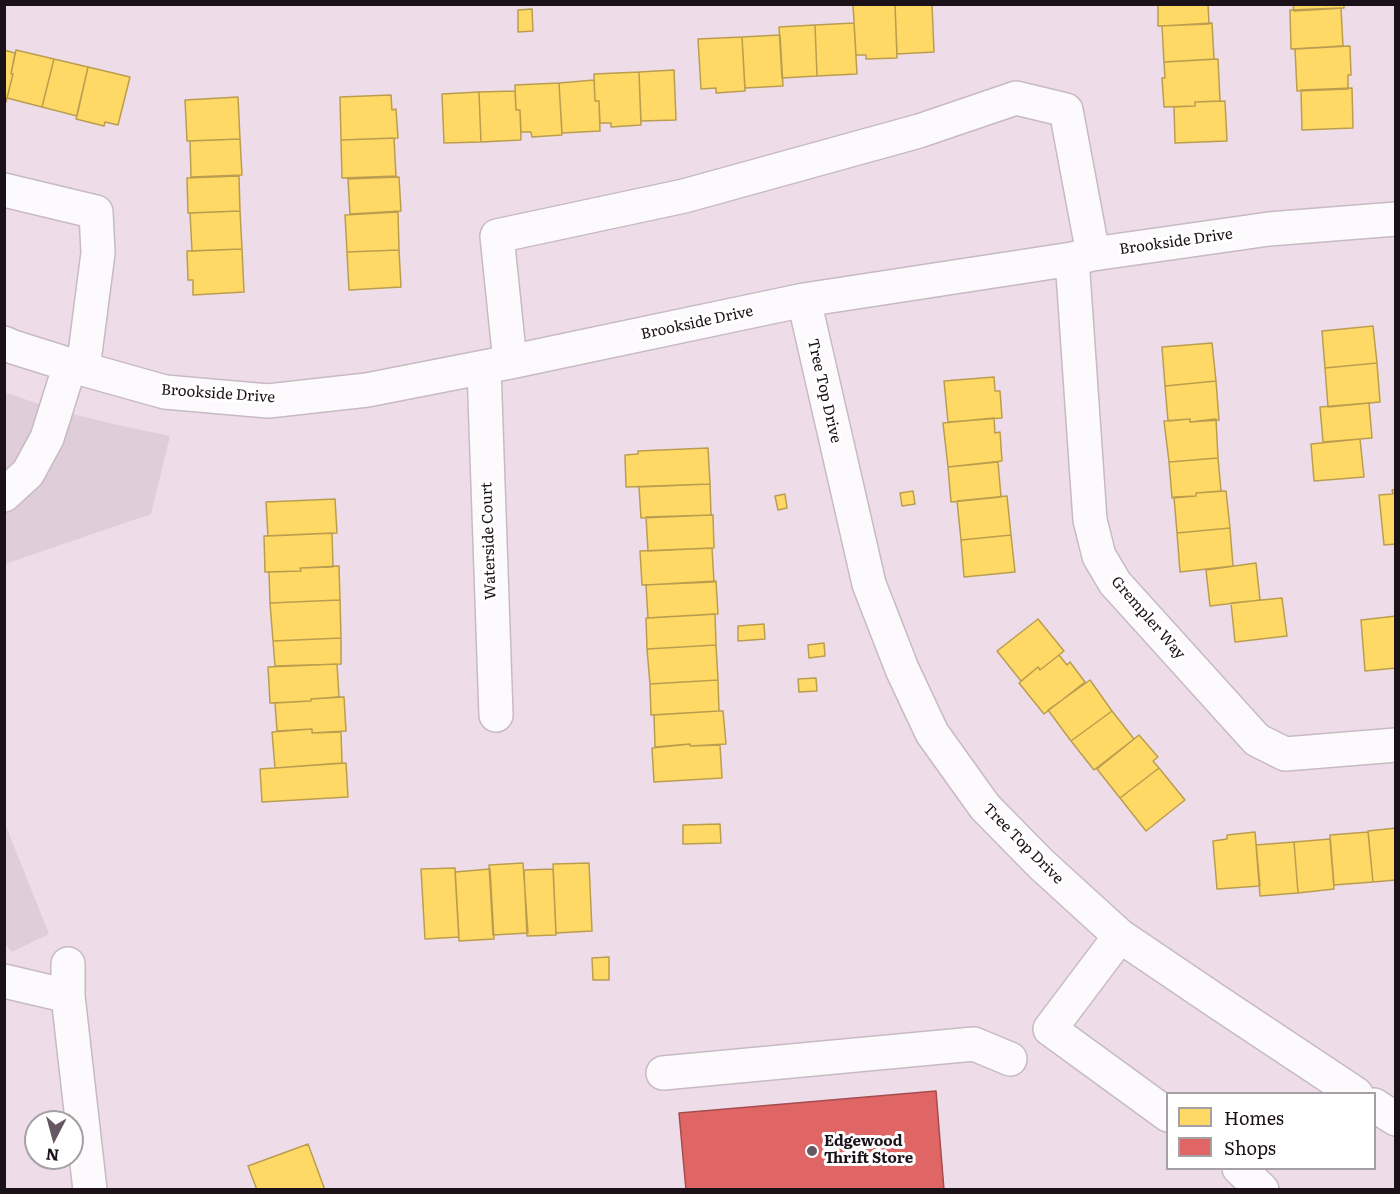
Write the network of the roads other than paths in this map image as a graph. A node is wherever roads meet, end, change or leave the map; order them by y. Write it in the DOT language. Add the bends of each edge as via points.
graph roads {
  1 [pos="4,190"];
  2 [pos="1395,219"];
  3 [pos="1083,257"];
  4 [pos="804,300"];
  5 [pos="4,343"];
  6 [pos="497,365"];
  7 [pos="77,367"];
  8 [pos="4,495"];
  9 [pos="496,715"];
  10 [pos="1395,745"];
  11 [pos="1120,936"];
  12 [pos="68,964"];
  13 [pos="4,981"];
  14 [pos="68,996"];
  15 [pos="1010,1059"];
  16 [pos="663,1073"];
  17 [pos="1353,1092"];
  18 [pos="1376,1107"];
  19 [pos="1166,1114"];
  20 [pos="1395,1119"];
  21 [pos="1241,1170"];
  22 [pos="90,1190"];
  23 [pos="1262,1190"];
  1 -- 7 [label="street" via="96,212 98,253"];
  2 -- 3 [label="street, Brookside Drive" via="1269,229"];
  3 -- 4 [label="street, Brookside Drive"];
  3 -- 6 [label="street, Grempler Way" via="1066,110 1016,98 919,131 684,196 497,236"];
  3 -- 10 [label="street, Grempler Way" via="1090,520 1099,556 1115,583 1257,740 1285,754"];
  4 -- 6 [label="street, Brookside Drive"];
  4 -- 11 [label="street, Tree Top Drive" via="868,584 932,733 985,807"];
  5 -- 7 [label="street, Brookside Drive"];
  6 -- 7 [label="street, Brookside Drive" via="367,390 268,401 165,393"];
  6 -- 9 [label="street, Waterside Court"];
  7 -- 8 [label="street" via="28,473"];
  11 -- 17 [label="street, Tree Top Drive"];
  11 -- 19 [label="street" via="1050,1029"];
  12 -- 14 [label="street"];
  13 -- 14 [label="street"];
  14 -- 22 [label="street"];
  15 -- 16 [label="street" via="974,1044"];
  18 -- 20 [label="street"];
  21 -- 23 [label="street"];
}
